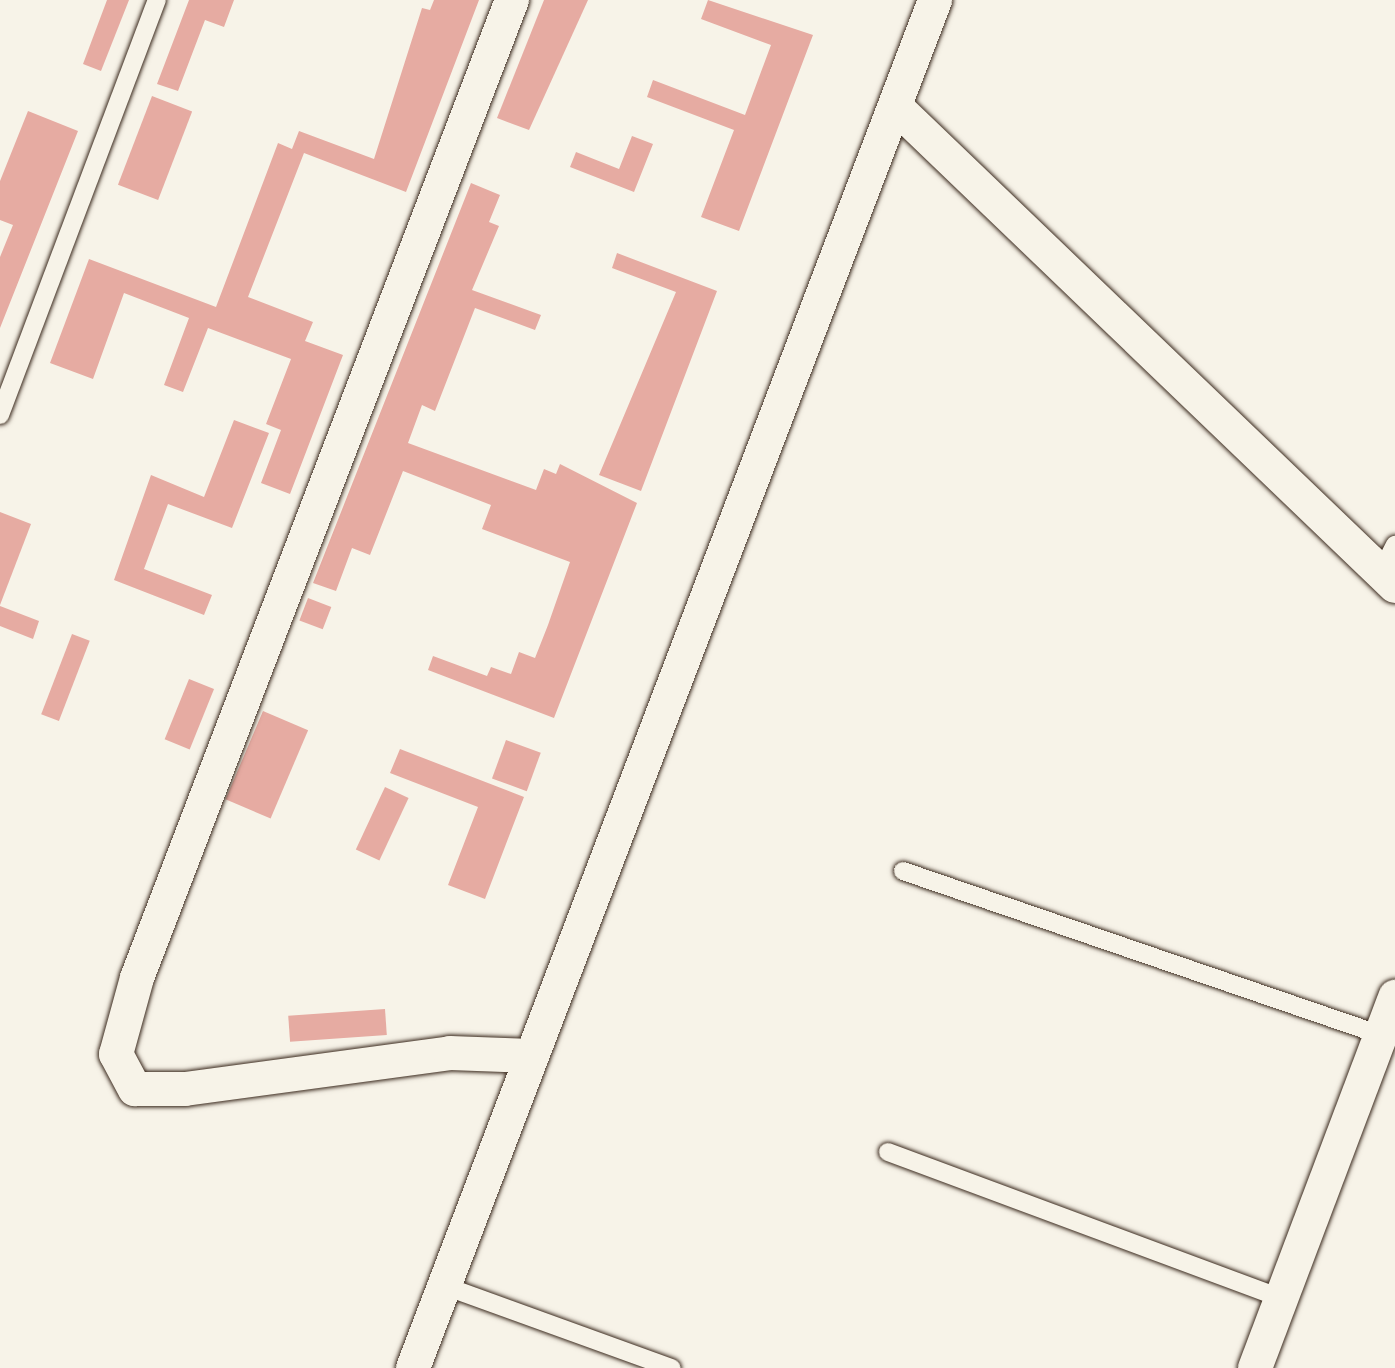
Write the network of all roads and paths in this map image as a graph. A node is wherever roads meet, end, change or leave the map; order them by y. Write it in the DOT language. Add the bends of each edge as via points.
graph roads {
  1 [pos="157,0"];
  2 [pos="512,0"];
  3 [pos="935,0"];
  4 [pos="895,106"];
  5 [pos="0,415"];
  6 [pos="1395,545"];
  7 [pos="1387,581"];
  8 [pos="903,871"];
  9 [pos="1395,997"];
  10 [pos="1381,1035"];
  11 [pos="532,1056"];
  12 [pos="888,1152"];
  13 [pos="445,1286"];
  14 [pos="1281,1298"];
  15 [pos="413,1368"];
  16 [pos="672,1368"];
  17 [pos="1255,1368"];
  1 -- 5 [label="lane"];
  2 -- 11 [label="street" via="137,978 116,1054 135,1089 185,1089 450,1053"];
  3 -- 4 [label="street"];
  4 -- 7 [label="street"];
  4 -- 11 [label="street"];
  6 -- 7 [label="lane"];
  8 -- 10 [label="lane"];
  9 -- 10 [label="street"];
  10 -- 14 [label="street"];
  11 -- 13 [label="street"];
  12 -- 14 [label="lane"];
  13 -- 15 [label="street"];
  13 -- 16 [label="lane"];
  14 -- 17 [label="street"];
}
